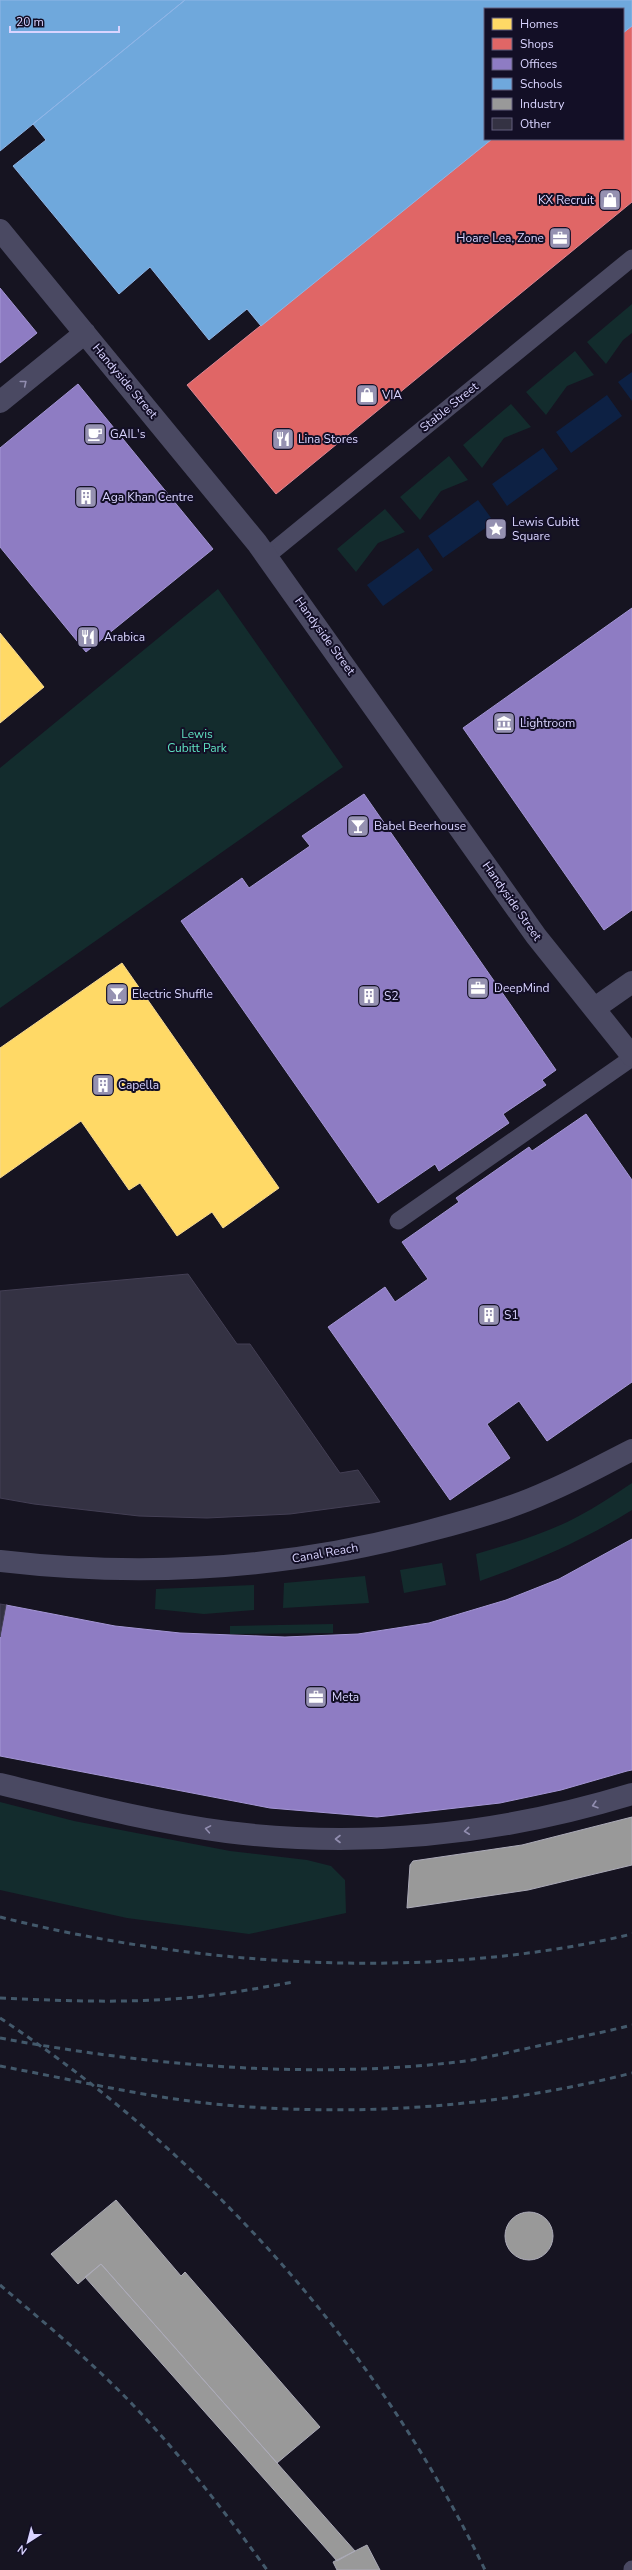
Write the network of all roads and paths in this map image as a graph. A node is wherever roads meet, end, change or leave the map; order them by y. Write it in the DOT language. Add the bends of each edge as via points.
graph roads {
  1 [pos="0,230"];
  2 [pos="632,258"];
  3 [pos="85,333"];
  4 [pos="0,402"];
  5 [pos="267,556"];
  6 [pos="632,982"];
  7 [pos="595,1008"];
  8 [pos="632,1057"];
  9 [pos="398,1221"];
  10 [pos="632,1450"];
  11 [pos="0,1561"];
  12 [pos="0,1784"];
  13 [pos="632,1794"];
  1 -- 3 [label="street, Handyside Street"];
  2 -- 5 [label="lane, Stable Street"];
  4 -- 3 [label="street, one-way"];
  3 -- 5 [label="street, Handyside Street"];
  5 -- 7 [label="street, Handyside Street" via="536,936"];
  6 -- 7 [label="street"];
  7 -- 8 [label="street, Handyside Street"];
  8 -- 9 [label="lane"];
  10 -- 11 [label="street, Canal Reach" via="547,1492 502,1509 410,1536 344,1551 204,1568 111,1570"];
  13 -- 12 [label="street, one-way" via="535,1820 472,1831 410,1837 338,1839 227,1832 145,1818"];
}
